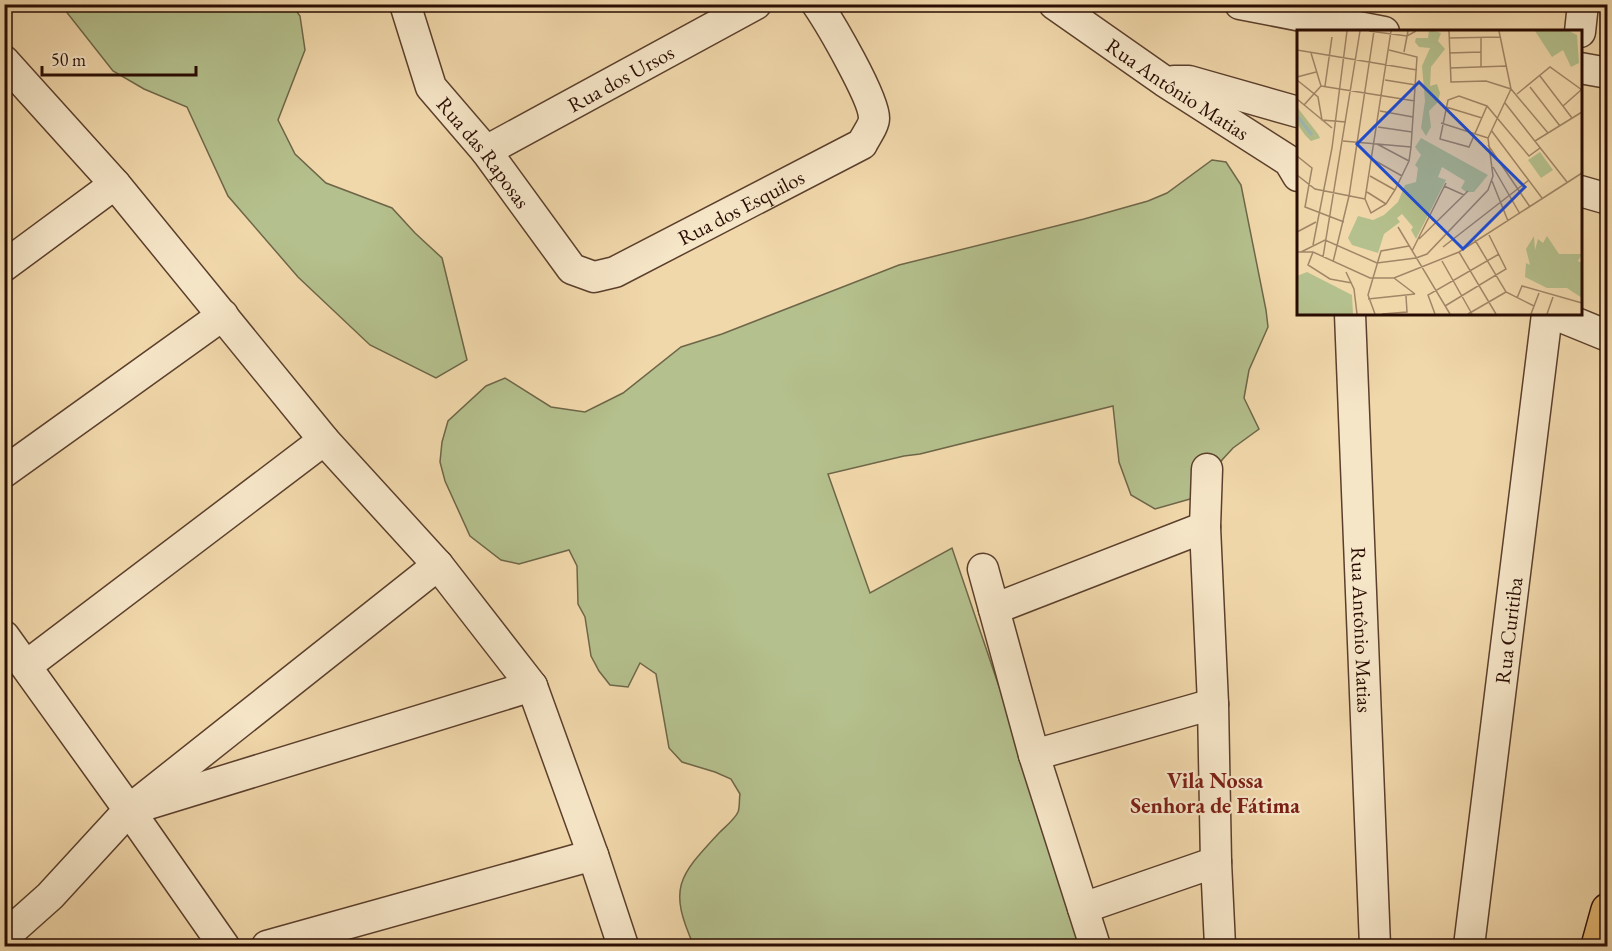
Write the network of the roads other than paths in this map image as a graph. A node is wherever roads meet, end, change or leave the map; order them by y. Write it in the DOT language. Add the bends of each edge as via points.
graph roads {
  1 [pos="405,4"];
  2 [pos="756,4"];
  3 [pos="817,4"];
  4 [pos="1054,4"];
  5 [pos="1240,4"];
  6 [pos="1583,4"];
  7 [pos="1374,30"];
  8 [pos="1580,30"];
  9 [pos="4,61"];
  10 [pos="1582,68"];
  11 [pos="1608,73"];
  12 [pos="1164,81"];
  13 [pos="1297,111"];
  14 [pos="486,151"];
  15 [pos="1297,173"];
  16 [pos="115,184"];
  17 [pos="1582,191"];
  18 [pos="1608,199"];
  19 [pos="4,266"];
  20 [pos="594,277"];
  21 [pos="223,315"];
  22 [pos="1350,315"];
  23 [pos="1546,315"];
  24 [pos="1556,315"];
  25 [pos="1608,336"];
  26 [pos="324,440"];
  27 [pos="1207,469"];
  28 [pos="4,472"];
  29 [pos="1205,527"];
  30 [pos="438,565"];
  31 [pos="983,569"];
  32 [pos="994,609"];
  33 [pos="4,636"];
  34 [pos="26,666"];
  35 [pos="532,686"];
  36 [pos="1213,704"];
  37 [pos="1034,754"];
  38 [pos="129,810"];
  39 [pos="593,855"];
  40 [pos="1216,862"];
  41 [pos="1083,908"];
  42 [pos="1608,910"];
  43 [pos="4,937"];
  44 [pos="224,946"];
  45 [pos="267,946"];
  46 [pos="623,946"];
  47 [pos="1095,946"];
  48 [pos="1220,946"];
  49 [pos="1375,946"];
  50 [pos="1469,946"];
  51 [pos="1598,946"];
  1 -- 14 [label="street, Rua das Raposas" via="431,87"];
  2 -- 14 [label="street, Rua dos Ursos"];
  3 -- 20 [label="street, Rua dos Esquilos" via="869,97 874,120 862,144 615,272"];
  4 -- 12 [label="street, Rua Antônio Matias"];
  5 -- 7 [label="street"];
  6 -- 8 [label="street"];
  9 -- 16 [label="street"];
  10 -- 11 [label="street"];
  12 -- 13 [label="street" via="1189,81"];
  12 -- 15 [label="street, Rua Antônio Matias" via="1289,161"];
  14 -- 20 [label="street, Rua das Raposas" via="572,269"];
  16 -- 19 [label="street"];
  16 -- 21 [label="street"];
  17 -- 18 [label="street"];
  21 -- 26 [label="street"];
  21 -- 28 [label="street"];
  22 -- 49 [label="street, Rua Antônio Matias"];
  23 -- 50 [label="street, Rua Curitiba"];
  24 -- 25 [label="street"];
  26 -- 30 [label="street"];
  26 -- 34 [label="street"];
  27 -- 29 [label="street"];
  29 -- 32 [label="street"];
  29 -- 36 [label="street"];
  30 -- 35 [label="street"];
  30 -- 38 [label="street"];
  31 -- 32 [label="street"];
  32 -- 37 [label="street"];
  33 -- 34 [label="street"];
  34 -- 38 [label="street"];
  35 -- 38 [label="street"];
  35 -- 39 [label="street"];
  36 -- 37 [label="street"];
  36 -- 40 [label="street"];
  37 -- 41 [label="street"];
  38 -- 43 [label="street" via="50,896"];
  38 -- 44 [label="street"];
  39 -- 45 [label="street"];
  39 -- 46 [label="street"];
  40 -- 41 [label="street"];
  40 -- 48 [label="street"];
  41 -- 47 [label="street"];
  42 -- 51 [label="main road"];
}
